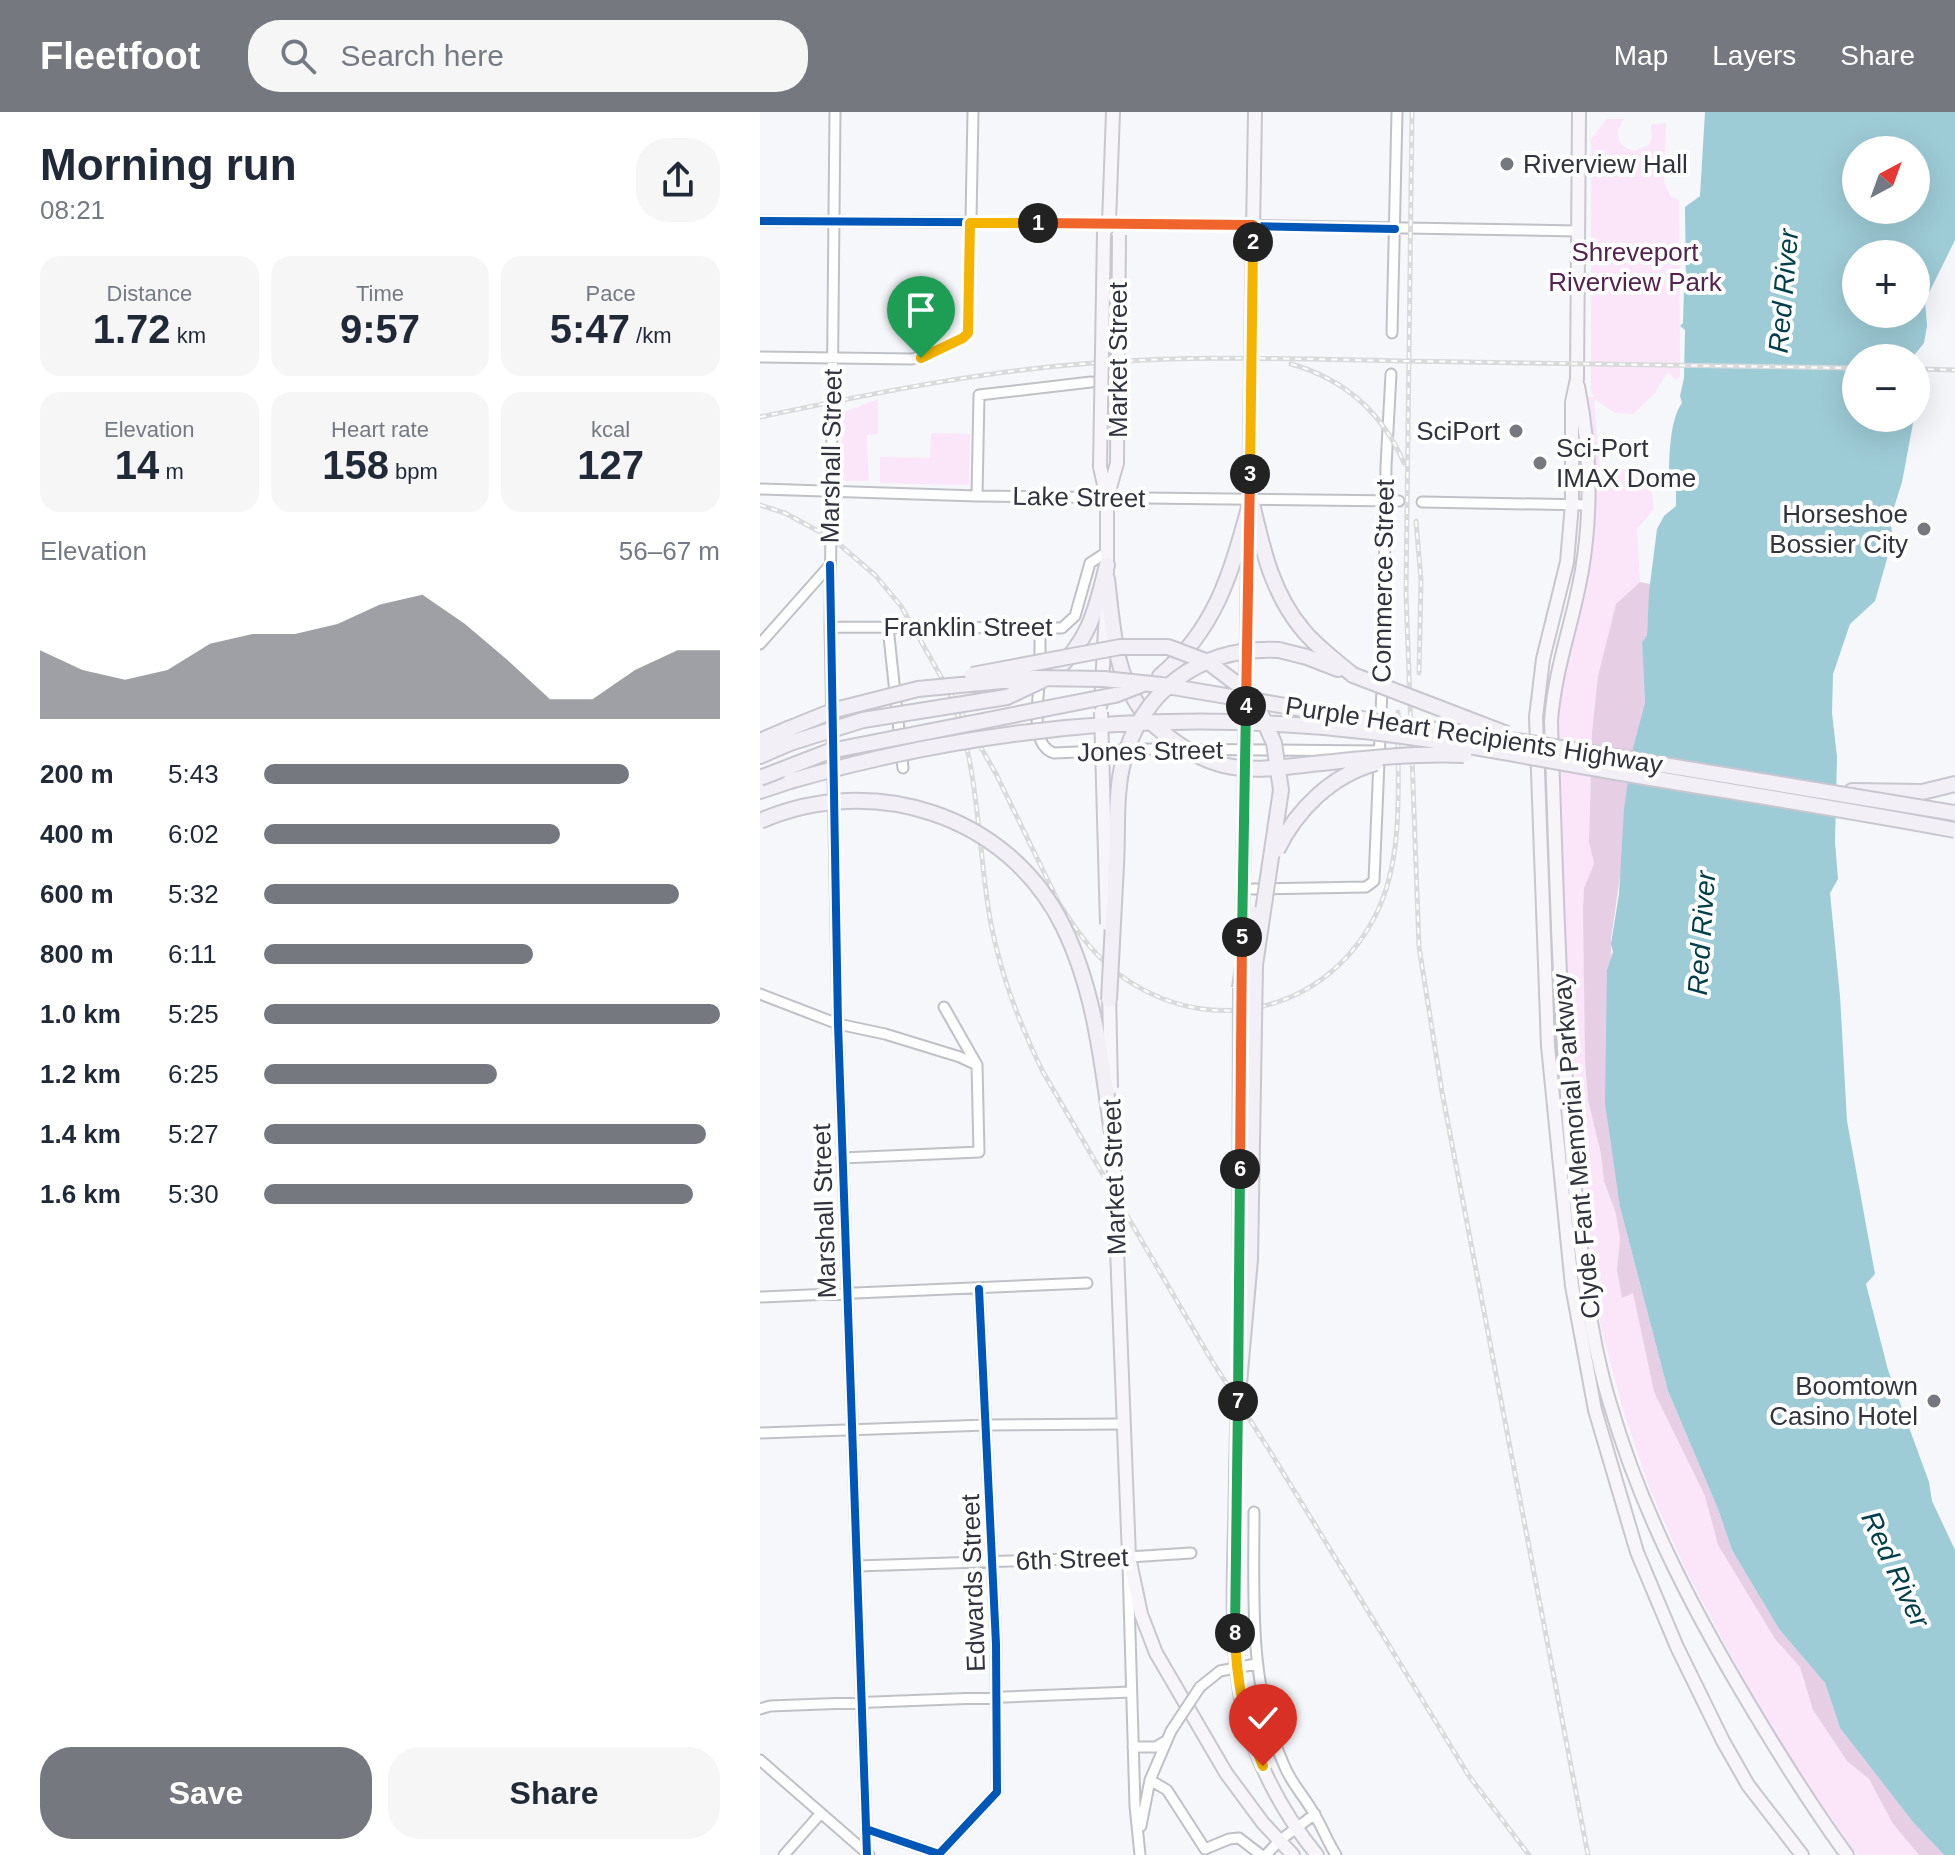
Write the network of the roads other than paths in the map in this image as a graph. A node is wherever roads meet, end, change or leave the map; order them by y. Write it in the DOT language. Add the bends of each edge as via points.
graph roads {
  1 [pos="835,112"];
  2 [pos="973,112"];
  3 [pos="1113,112"];
  4 [pos="1255,112"];
  5 [pos="1397,112"];
  6 [pos="1579,112"];
  7 [pos="760,221"];
  8 [pos="834,221"];
  9 [pos="970,223"];
  10 [pos="1253,225"];
  11 [pos="1106,228"];
  12 [pos="1395,229"];
  13 [pos="1578,231"];
  14 [pos="1392,333"];
  15 [pos="760,357"];
  16 [pos="833,358"];
  17 [pos="1391,374"];
  18 [pos="1577,379"];
  19 [pos="1091,382"];
  20 [pos="760,489"];
  21 [pos="831,493"];
  22 [pos="977,496"];
  23 [pos="1107,498"];
  24 [pos="1251,499"];
  25 [pos="1385,501"];
  26 [pos="1399,501"];
  27 [pos="1422,502"];
  28 [pos="1572,504"];
  29 [pos="1587,505"];
  30 [pos="830,565"];
  31 [pos="1107,565"];
  32 [pos="830,627"];
  33 [pos="888,627"];
  34 [pos="1040,629"];
  35 [pos="760,644"];
  36 [pos="1353,675"];
  37 [pos="918,689"];
  38 [pos="789,736"];
  39 [pos="760,741"];
  40 [pos="1527,749"];
  41 [pos="1245,750"];
  42 [pos="1378,751"];
  43 [pos="1429,755"];
  44 [pos="760,756"];
  45 [pos="903,768"];
  46 [pos="760,778"];
  47 [pos="1955,784"];
  48 [pos="760,791"];
  49 [pos="1828,791"];
  50 [pos="1955,813"];
  51 [pos="760,821"];
  52 [pos="1955,830"];
  53 [pos="1253,889"];
  54 [pos="1240,988"];
  55 [pos="760,994"];
  56 [pos="1109,1000"];
  57 [pos="944,1007"];
  58 [pos="838,1024"];
  59 [pos="977,1065"];
  60 [pos="1112,1133"];
  61 [pos="842,1158"];
  62 [pos="1087,1283"];
  63 [pos="979,1289"];
  64 [pos="847,1293"];
  65 [pos="760,1297"];
  66 [pos="1238,1395"];
  67 [pos="1124,1424"];
  68 [pos="986,1425"];
  69 [pos="852,1429"];
  70 [pos="760,1433"];
  71 [pos="1254,1512"];
  72 [pos="1191,1553"];
  73 [pos="1129,1557"];
  74 [pos="993,1561"];
  75 [pos="857,1566"];
  76 [pos="1256,1664"];
  77 [pos="1237,1667"];
  78 [pos="1131,1692"];
  79 [pos="997,1697"];
  80 [pos="861,1702"];
  81 [pos="760,1709"];
  82 [pos="1169,1735"];
  83 [pos="1133,1747"];
  84 [pos="760,1760"];
  85 [pos="1150,1780"];
  86 [pos="821,1813"];
  87 [pos="1315,1814"];
  88 [pos="1296,1826"];
  89 [pos="866,1829"];
  90 [pos="1279,1841"];
  91 [pos="867,1854"];
  92 [pos="939,1854"];
  93 [pos="784,1855"];
  94 [pos="1140,1855"];
  95 [pos="1263,1855"];
  96 [pos="1293,1855"];
  97 [pos="1317,1855"];
  98 [pos="1336,1855"];
  99 [pos="1802,1855"];
  100 [pos="1847,1855"];
  1 -- 8 [label="street, Marshall Street"];
  2 -- 9 [label="street"];
  3 -- 11 [label="main road, Market Street"];
  4 -- 10 [label="main road"];
  5 -- 12 [label="street"];
  6 -- 13 [label="main road, Clyde Fant Memorial Parkway"];
  7 -- 8 [label="street"];
  8 -- 9 [label="street"];
  8 -- 16 [label="street, Marshall Street"];
  9 -- 11 [label="street"];
  9 -- 16 [label="street" via="968,333 963,338 921,358"];
  10 -- 11 [label="street"];
  10 -- 12 [label="street"];
  10 -- 24 [label="main road, bridge"];
  11 -- 23 [label="main road, Market Street, bridge" via="1100,467"];
  11 -- 23 [label="main road, Market Street, bridge" via="1119,235 1117,463"];
  12 -- 13 [label="street"];
  12 -- 14 [label="street"];
  13 -- 18 [label="main road, Clyde Fant Memorial Parkway"];
  15 -- 16 [label="street"];
  16 -- 21 [label="street, Marshall Street"];
  17 -- 25 [label="street, Commerce Street"];
  18 -- 28 [label="main road, Clyde Fant Memorial Parkway" via="1572,402"];
  18 -- 29 [label="main road, Clyde Fant Memorial Parkway"];
  19 -- 22 [label="street" via="979,395"];
  20 -- 21 [label="street, Lake Street"];
  21 -- 22 [label="street, Lake Street"];
  21 -- 30 [label="street, Marshall Street"];
  22 -- 23 [label="street, Lake Street"];
  23 -- 24 [label="street, Lake Street"];
  23 -- 31 [label="main road, Market Street"];
  24 -- 25 [label="street, Lake Street"];
  24 -- 36 [label="highway" via="1281,599 1304,632"];
  24 -- 41 [label="main road"];
  24 -- 46 [label="highway, bridge" via="1217,605 1191,647 1160,676 1115,695 830,751"];
  25 -- 26 [label="street, Lake Street"];
  25 -- 42 [label="street, Commerce Street"];
  27 -- 28 [label="street"];
  28 -- 29 [label="street"];
  28 -- 99 [label="main road, Clyde Fant Memorial Parkway" via="1567,562 1543,659 1536,717 1552,1102 1580,1337 1611,1469 1660,1607 1739,1770"];
  29 -- 100 [label="main road, Clyde Fant Memorial Parkway" via="1581,572 1556,674 1551,721 1564,1058 1592,1328 1628,1462 1667,1554 1755,1713"];
  30 -- 32 [label="street, Marshall Street"];
  30 -- 35 [label="street"];
  31 -- 34 [label="street, Franklin Street" via="1096,558 1086,571 1072,621 1062,628"];
  31 -- 38 [label="highway, bridge" via="1082,642 1053,673 1029,688 1007,697"];
  31 -- 43 [label="highway, bridge" via="1117,658 1126,685 1142,712 1171,740 1203,758 1240,768"];
  31 -- 56 [label="main road, Market Street, bridge" via="1101,712"];
  32 -- 33 [label="street, Franklin Street"];
  32 -- 58 [label="street, Marshall Street"];
  33 -- 34 [label="street, Franklin Street"];
  33 -- 45 [label="street"];
  34 -- 41 [label="street, Jones Street" via="1038,738 1048,751"];
  36 -- 40 [label="highway, bridge"];
  36 -- 56 [label="highway, bridge" via="1279,650 1249,650 1205,661 1149,706 1128,747 1119,794"];
  37 -- 38 [label="highway, Purple Heart Recipients Highway, bridge" via="835,710"];
  37 -- 40 [label="highway, Purple Heart Recipients Highway, bridge" via="1034,678 1129,681"];
  37 -- 66 [label="highway, bridge" via="1106,649 1154,645 1184,651 1219,669 1241,687 1266,722 1278,756 1281,790 1255,965 1250,1259"];
  38 -- 39 [label="highway, Purple Heart Recipients Highway"];
  38 -- 44 [label="highway"];
  40 -- 43 [label="highway, bridge"];
  40 -- 48 [label="highway, Purple Heart Recipients Highway, bridge" via="1312,726 1136,722 955,742"];
  40 -- 49 [label="highway, Purple Heart Recipients Highway, bridge"];
  40 -- 52 [label="highway, Purple Heart Recipients Highway, bridge"];
  41 -- 42 [label="street, Jones Street"];
  41 -- 54 [label="main road, bridge"];
  42 -- 53 [label="street, Commerce Street" via="1373,883"];
  43 -- 54 [label="highway, bridge" via="1362,767 1325,788 1301,813 1261,888"];
  47 -- 49 [label="highway, bridge" via="1922,792"];
  49 -- 50 [label="highway, Purple Heart Recipients Highway, bridge"];
  51 -- 60 [label="highway, bridge" via="831,801 896,802 958,822 1017,863 1056,914 1079,966 1100,1043"];
  54 -- 66 [label="main road, bridge"];
  55 -- 58 [label="street"];
  56 -- 60 [label="main road, Market Street, bridge"];
  57 -- 59 [label="street"];
  58 -- 59 [label="street"];
  58 -- 61 [label="street, Marshall Street"];
  59 -- 61 [label="street" via="979,1152"];
  60 -- 67 [label="main road, Market Street, bridge"];
  61 -- 64 [label="street, Marshall Street"];
  62 -- 63 [label="street"];
  63 -- 64 [label="street"];
  63 -- 68 [label="street, Edwards Street"];
  64 -- 65 [label="street"];
  64 -- 69 [label="street, Marshall Street"];
  66 -- 77 [label="main road, bridge"];
  67 -- 68 [label="street"];
  67 -- 73 [label="main road, Market Street"];
  68 -- 69 [label="street"];
  68 -- 74 [label="street, Edwards Street"];
  69 -- 70 [label="street"];
  69 -- 75 [label="street, Marshall Street"];
  71 -- 76 [label="street"];
  72 -- 73 [label="street, 6th Street"];
  73 -- 74 [label="street, 6th Street"];
  73 -- 78 [label="street, Market Street"];
  73 -- 90 [label="main road" via="1156,1653 1226,1773"];
  74 -- 75 [label="street, 6th Street"];
  74 -- 79 [label="street, Edwards Street"];
  75 -- 80 [label="street, Marshall Street"];
  76 -- 77 [label="street"];
  76 -- 87 [label="street" via="1284,1766"];
  77 -- 82 [label="street, bridge" via="1213,1674"];
  77 -- 88 [label="main road" via="1256,1749"];
  78 -- 79 [label="street"];
  78 -- 83 [label="street, Market Street"];
  79 -- 80 [label="street"];
  79 -- 92 [label="street, Edwards Street" via="997,1792"];
  80 -- 81 [label="street"];
  80 -- 89 [label="street, Marshall Street"];
  82 -- 83 [label="street" via="1156,1747"];
  82 -- 85 [label="street"];
  83 -- 94 [label="street, Market Street"];
  84 -- 86 [label="street"];
  85 -- 94 [label="street"];
  85 -- 95 [label="street" via="1167,1790 1205,1849 1239,1838"];
  86 -- 91 [label="street"];
  86 -- 93 [label="street"];
  87 -- 88 [label="street"];
  87 -- 98 [label="street"];
  88 -- 90 [label="street"];
  88 -- 97 [label="main road"];
  89 -- 91 [label="street, Marshall Street"];
  89 -- 92 [label="street"];
  90 -- 95 [label="street"];
  90 -- 96 [label="main road"];
}
